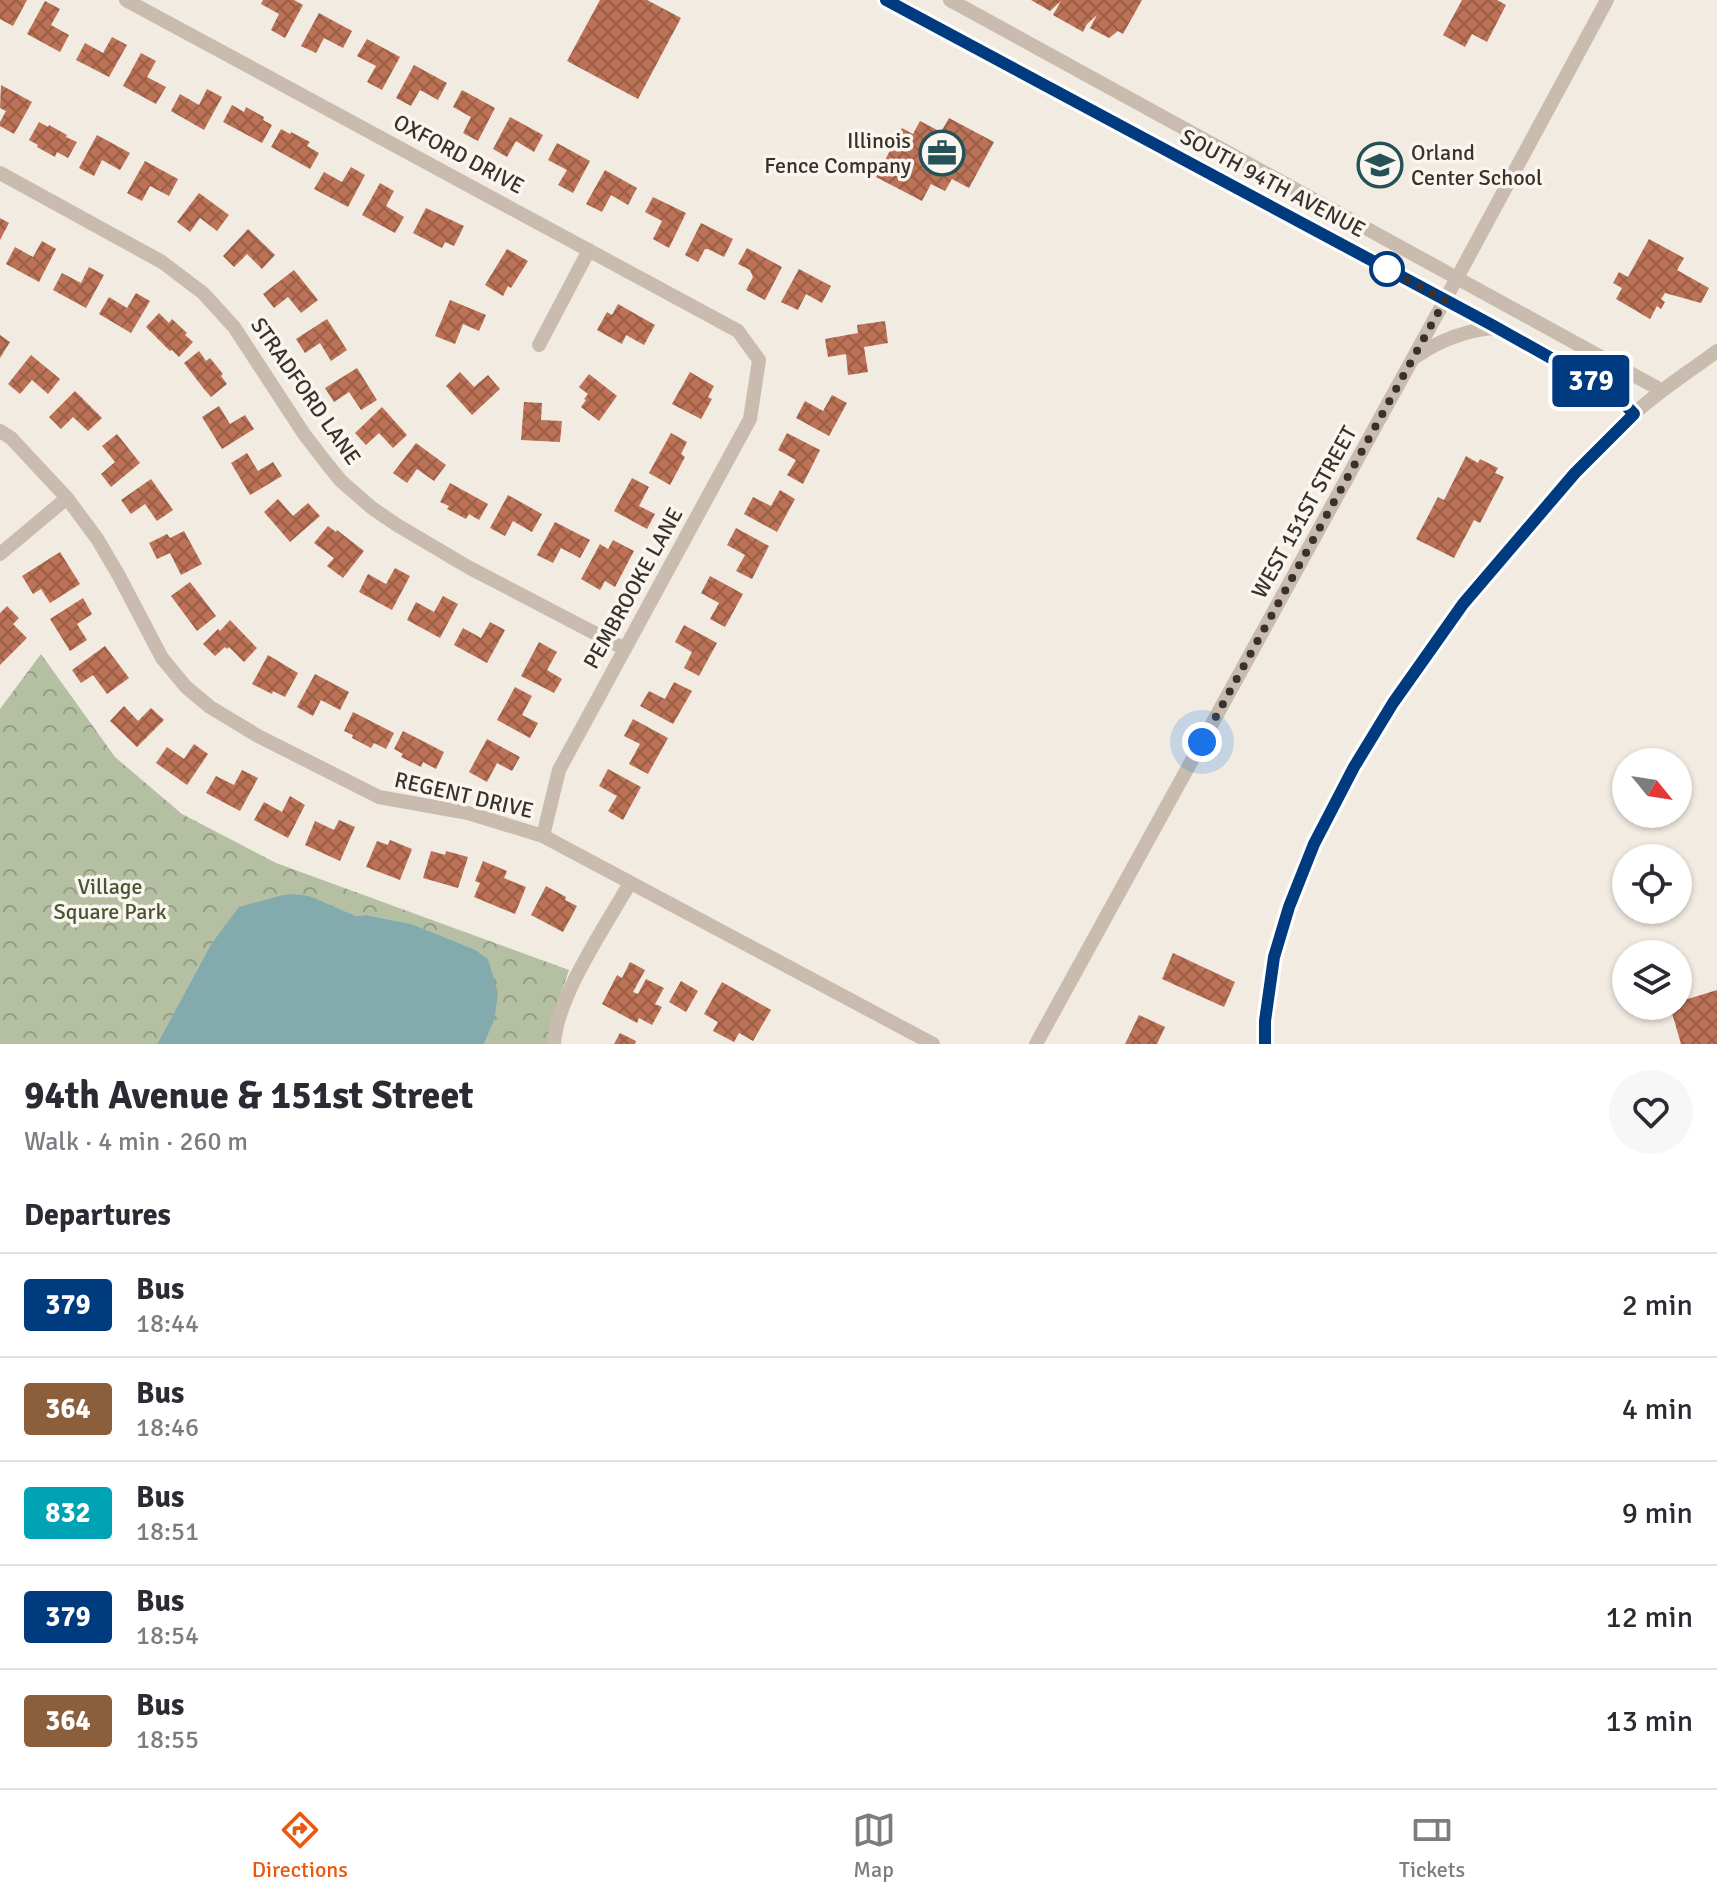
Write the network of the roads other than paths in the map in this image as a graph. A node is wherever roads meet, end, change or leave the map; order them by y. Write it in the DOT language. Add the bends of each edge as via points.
graph roads {
  1 [pos="126,0"];
  2 [pos="886,0"];
  3 [pos="950,0"];
  4 [pos="1607,0"];
  5 [pos="0,173"];
  6 [pos="589,250"];
  7 [pos="1457,278"];
  8 [pos="1445,300"];
  9 [pos="1497,328"];
  10 [pos="539,345"];
  11 [pos="1717,351"];
  12 [pos="1413,358"];
  13 [pos="759,360"];
  14 [pos="1661,390"];
  15 [pos="1634,414"];
  16 [pos="0,431"];
  17 [pos="67,498"];
  18 [pos="0,554"];
  19 [pos="625,649"];
  20 [pos="543,836"];
  21 [pos="630,883"];
  22 [pos="554,1044"];
  23 [pos="933,1044"];
  24 [pos="1036,1044"];
  25 [pos="1265,1044"];
  1 -- 6 [label="street, OXFORD DRIVE"];
  2 -- 8 [label="street, SOUTH 94TH AVENUE"];
  3 -- 7 [label="street, SOUTH 94TH AVENUE"];
  4 -- 7 [label="street, WEST 151ST STREET"];
  5 -- 19 [label="street, STRADFORD LANE" via="162,262 203,293 234,327 328,465 372,508 468,567"];
  6 -- 10 [label="street"];
  6 -- 13 [label="street, OXFORD DRIVE" via="738,331"];
  7 -- 8 [label="street, WEST 151ST STREET"];
  7 -- 14 [label="street, SOUTH 94TH AVENUE"];
  8 -- 9 [label="street, SOUTH 94TH AVENUE"];
  8 -- 12 [label="street, WEST 151ST STREET"];
  9 -- 12 [label="street" via="1452,338"];
  9 -- 15 [label="street, SOUTH 94TH AVENUE" via="1615,394"];
  11 -- 14 [label="street"];
  12 -- 24 [label="street, WEST 151ST STREET"];
  13 -- 19 [label="street, PEMBROOKE LANE" via="750,419"];
  14 -- 15 [label="street"];
  15 -- 25 [label="street" via="1575,473 1463,604 1354,767 1289,907 1274,957"];
  16 -- 17 [label="street, REGENT DRIVE"];
  17 -- 18 [label="street"];
  17 -- 20 [label="street, REGENT DRIVE" via="98,540 162,658 210,707 379,797 468,813"];
  19 -- 20 [label="street, PEMBROOKE LANE" via="559,770"];
  20 -- 21 [label="street, REGENT DRIVE"];
  21 -- 22 [label="street" via="576,976"];
  21 -- 23 [label="street, REGENT DRIVE"];
}
